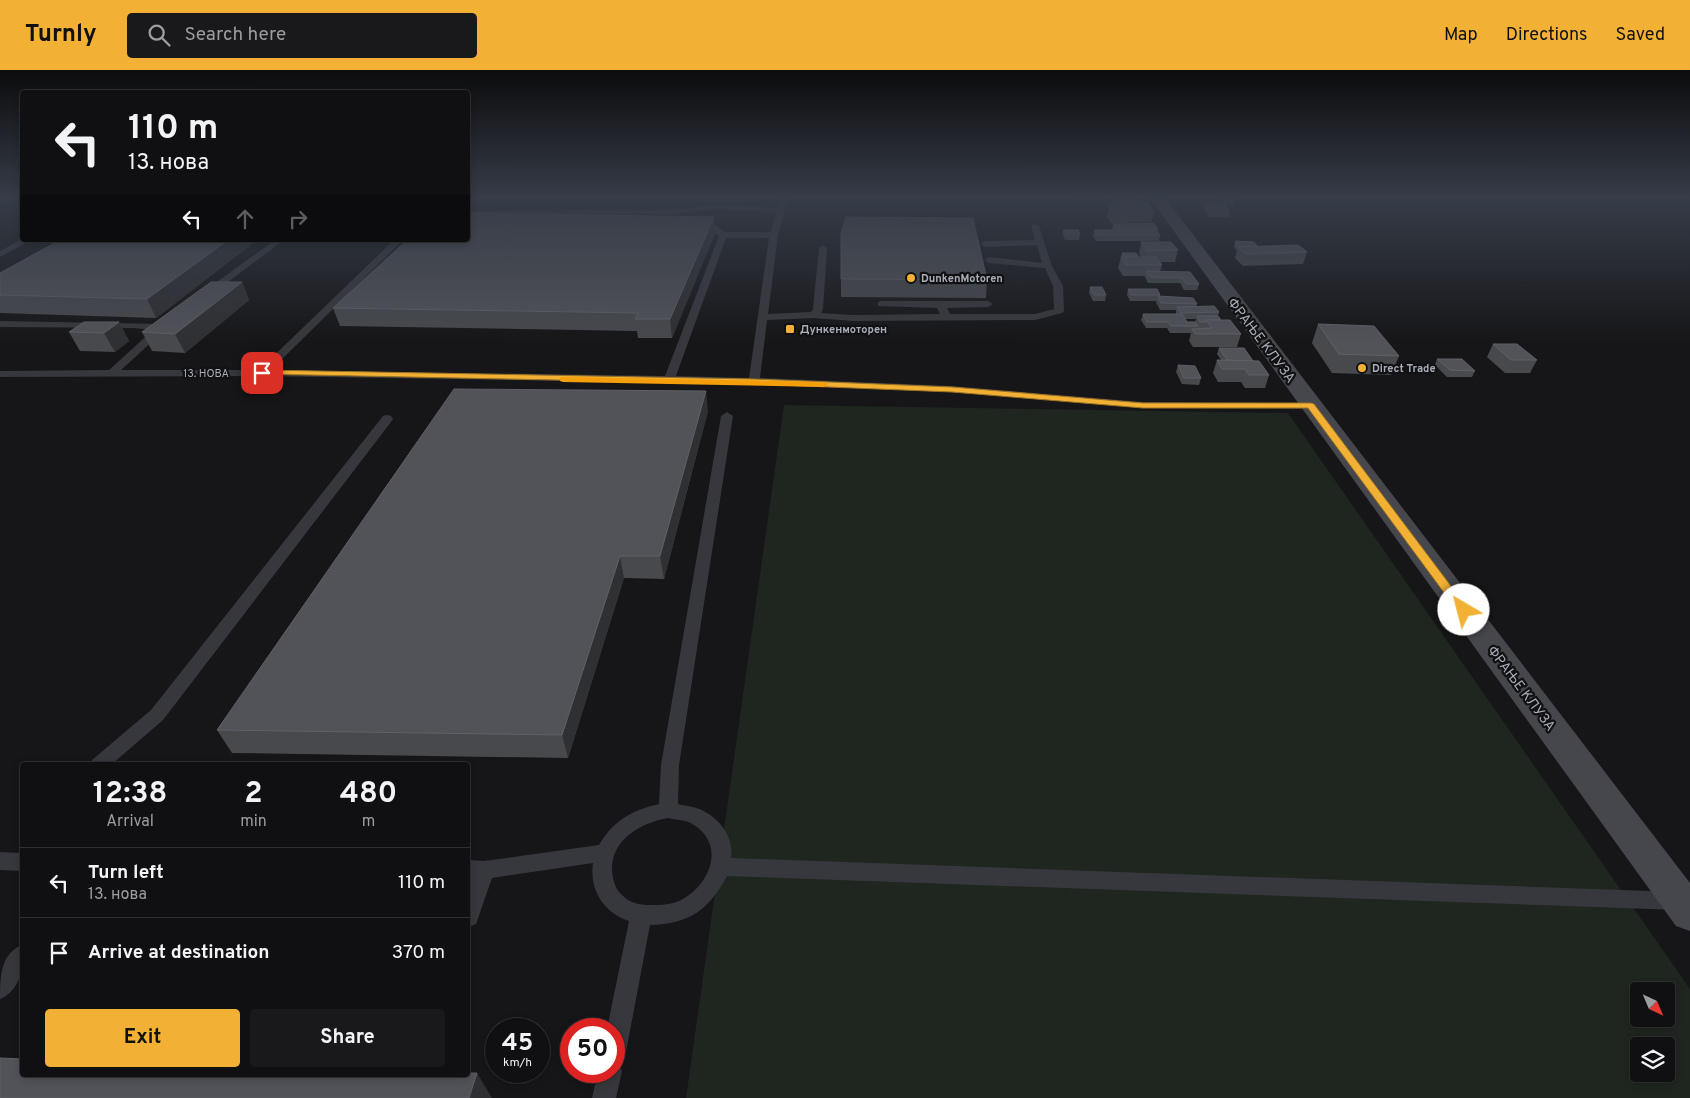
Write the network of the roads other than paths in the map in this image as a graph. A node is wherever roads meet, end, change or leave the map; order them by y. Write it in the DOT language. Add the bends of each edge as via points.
graph roads {
  1 [pos="15,246"];
  2 [pos="272,246"];
  3 [pos="393,246"];
  4 [pos="719,246"];
  5 [pos="773,246"];
  6 [pos="1041,246"];
  7 [pos="1193,246"];
  8 [pos="823,248"];
  9 [pos="0,254"];
  10 [pos="989,260"];
  11 [pos="1048,266"];
  12 [pos="200,299"];
  13 [pos="881,304"];
  14 [pos="988,304"];
  15 [pos="941,305"];
  16 [pos="814,315"];
  17 [pos="763,317"];
  18 [pos="946,318"];
  19 [pos="0,324"];
  20 [pos="262,373"];
  21 [pos="0,374"];
  22 [pos="111,374"];
  23 [pos="669,381"];
  24 [pos="754,382"];
  25 [pos="1311,406"];
  26 [pos="727,416"];
  27 [pos="387,419"];
  28 [pos="102,762"];
  29 [pos="668,810"];
  30 [pos="604,853"];
  31 [pos="0,861"];
  32 [pos="20,862"];
  33 [pos="722,867"];
  34 [pos="476,869"];
  35 [pos="470,906"];
  36 [pos="1686,907"];
  37 [pos="641,915"];
  38 [pos="20,959"];
  39 [pos="0,988"];
  40 [pos="621,1018"];
  41 [pos="607,1083"];
  42 [pos="604,1098"];
  1 -- 9 [label="lane"];
  2 -- 12 [label="lane"];
  3 -- 20 [label="lane"];
  4 -- 23 [label="lane"];
  5 -- 17 [label="lane"];
  6 -- 11 [label="lane"];
  7 -- 25 [label="main road, ФРАЊЕ КЛУЗА"];
  8 -- 16 [label="lane" via="818,309"];
  10 -- 11 [label="lane"];
  11 -- 18 [label="lane" via="1058,286 1058,311 1035,317"];
  13 -- 15 [label="lane"];
  14 -- 15 [label="lane"];
  15 -- 18 [label="lane"];
  16 -- 17 [label="lane"];
  16 -- 18 [label="lane"];
  17 -- 24 [label="lane"];
  19 -- 22 [label="lane" via="165,325"];
  20 -- 22 [label="lane, 13. НОВА"];
  20 -- 23 [label="lane, 13. НОВА"];
  21 -- 22 [label="lane, 13. НОВА"];
  23 -- 24 [label="lane, 13. НОВА"];
  24 -- 25 [label="lane, 13. НОВА" via="952,389 1143,405"];
  25 -- 36 [label="main road, ФРАЊЕ КЛУЗА"];
  26 -- 29 [label="lane" via="670,765"];
  27 -- 28 [label="lane" via="157,715"];
  29 -- 30 [label="lane" via="652,813 623,828"];
  29 -- 33 [label="lane" via="685,811 712,826 724,852"];
  30 -- 34 [label="lane"];
  30 -- 37 [label="lane" via="603,885 611,898 624,909"];
  31 -- 32 [label="lane"];
  33 -- 36 [label="lane"];
  33 -- 37 [label="lane" via="714,884 701,899 683,910 662,916"];
  34 -- 35 [label="lane"];
  37 -- 40 [label="lane"];
  38 -- 39 [label="lane"];
  41 -- 42 [label="lane"];
}
